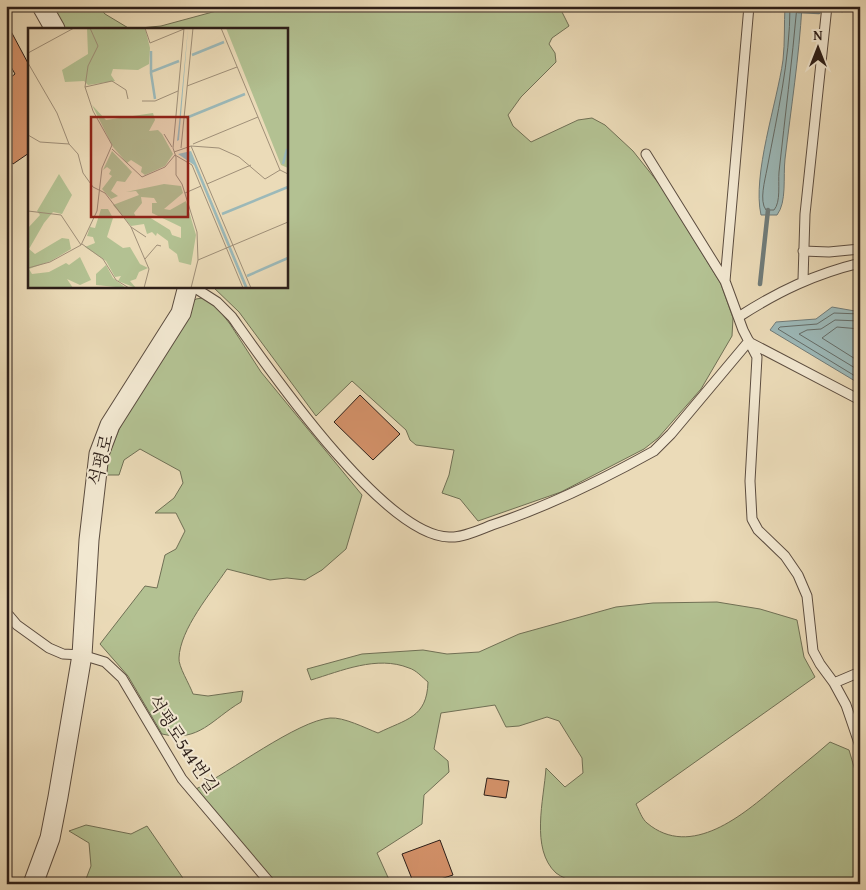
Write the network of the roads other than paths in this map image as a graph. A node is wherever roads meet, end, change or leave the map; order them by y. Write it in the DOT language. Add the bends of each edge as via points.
graph roads {
  1 [pos="42,6"];
  2 [pos="749,6"];
  3 [pos="827,6"];
  4 [pos="54,28"];
  5 [pos="646,154"];
  6 [pos="860,249"];
  7 [pos="803,251"];
  8 [pos="860,263"];
  9 [pos="803,280"];
  10 [pos="725,281"];
  11 [pos="189,288"];
  12 [pos="193,288"];
  13 [pos="740,316"];
  14 [pos="749,341"];
  15 [pos="860,400"];
  16 [pos="6,612"];
  17 [pos="82,656"];
  18 [pos="860,672"];
  19 [pos="834,683"];
  20 [pos="860,746"];
  21 [pos="33,884"];
  22 [pos="271,884"];
  1 -- 4 [label="street"];
  2 -- 10 [label="lane"];
  3 -- 7 [label="lane"];
  5 -- 10 [label="lane"];
  6 -- 7 [label="lane"];
  7 -- 9 [label="lane"];
  8 -- 9 [label="lane"];
  9 -- 13 [label="lane"];
  10 -- 13 [label="lane"];
  11 -- 17 [label="street, 석평로" via="181,313 110,425 99,454 89,540"];
  12 -- 14 [label="lane" via="232,317 312,425 359,480 427,534 450,538 527,514 654,451"];
  13 -- 14 [label="lane"];
  14 -- 15 [label="lane"];
  14 -- 19 [label="lane" via="757,357 758,370 750,481 752,519 798,575 807,596 813,651"];
  16 -- 17 [label="lane" via="17,625 49,648 63,654"];
  17 -- 21 [label="street, 석평로" via="50,838"];
  17 -- 22 [label="lane, 석평로544번길" via="105,662 122,678 182,779"];
  18 -- 19 [label="lane"];
  19 -- 20 [label="lane" via="846,705"];
}
